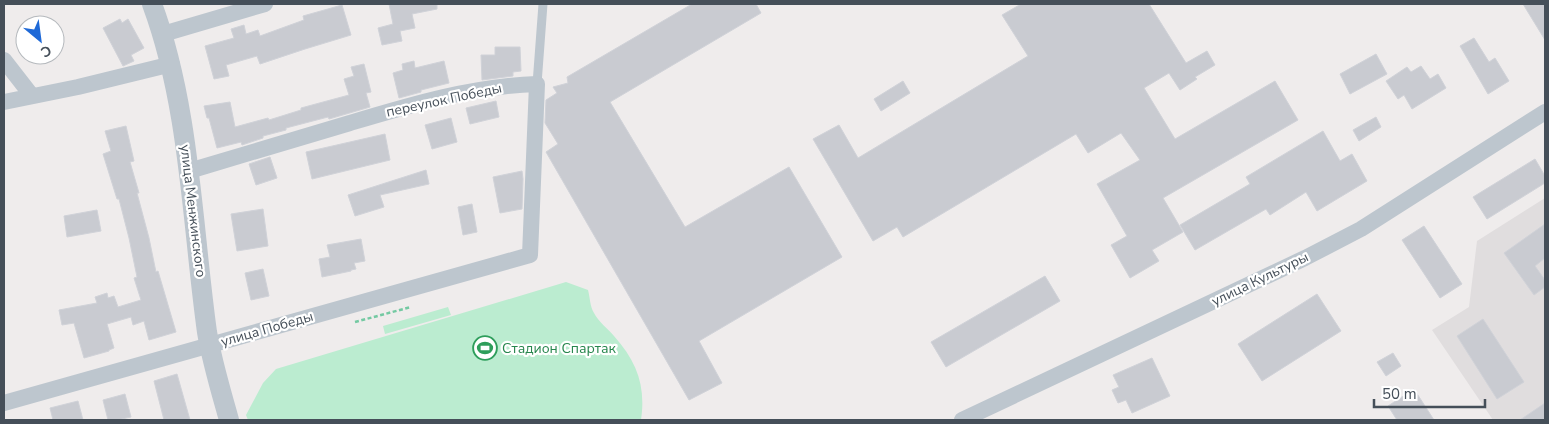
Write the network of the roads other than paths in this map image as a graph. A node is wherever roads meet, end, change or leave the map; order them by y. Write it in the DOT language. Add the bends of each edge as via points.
graph roads {
  1 [pos="152,4"];
  2 [pos="265,4"];
  3 [pos="543,4"];
  4 [pos="164,34"];
  5 [pos="4,60"];
  6 [pos="172,64"];
  7 [pos="537,84"];
  8 [pos="32,96"];
  9 [pos="4,102"];
  10 [pos="1545,112"];
  11 [pos="188,171"];
  12 [pos="210,345"];
  13 [pos="4,403"];
  14 [pos="229,420"];
  15 [pos="962,420"];
  1 -- 4 [label="street, улица Менжинского"];
  2 -- 4 [label="street"];
  3 -- 7 [label="lane"];
  4 -- 6 [label="street, улица Менжинского"];
  5 -- 8 [label="street"];
  6 -- 8 [label="street"];
  6 -- 11 [label="street, улица Менжинского"];
  7 -- 11 [label="street, переулок Победы" via="469,92 395,109"];
  7 -- 12 [label="street, улица Победы" via="530,255"];
  8 -- 9 [label="street"];
  10 -- 15 [label="street, улица Культуры" via="1361,229"];
  11 -- 12 [label="street, улица Менжинского"];
  12 -- 13 [label="street, улица Победы"];
  12 -- 14 [label="street, улица Менжинского"];
}
